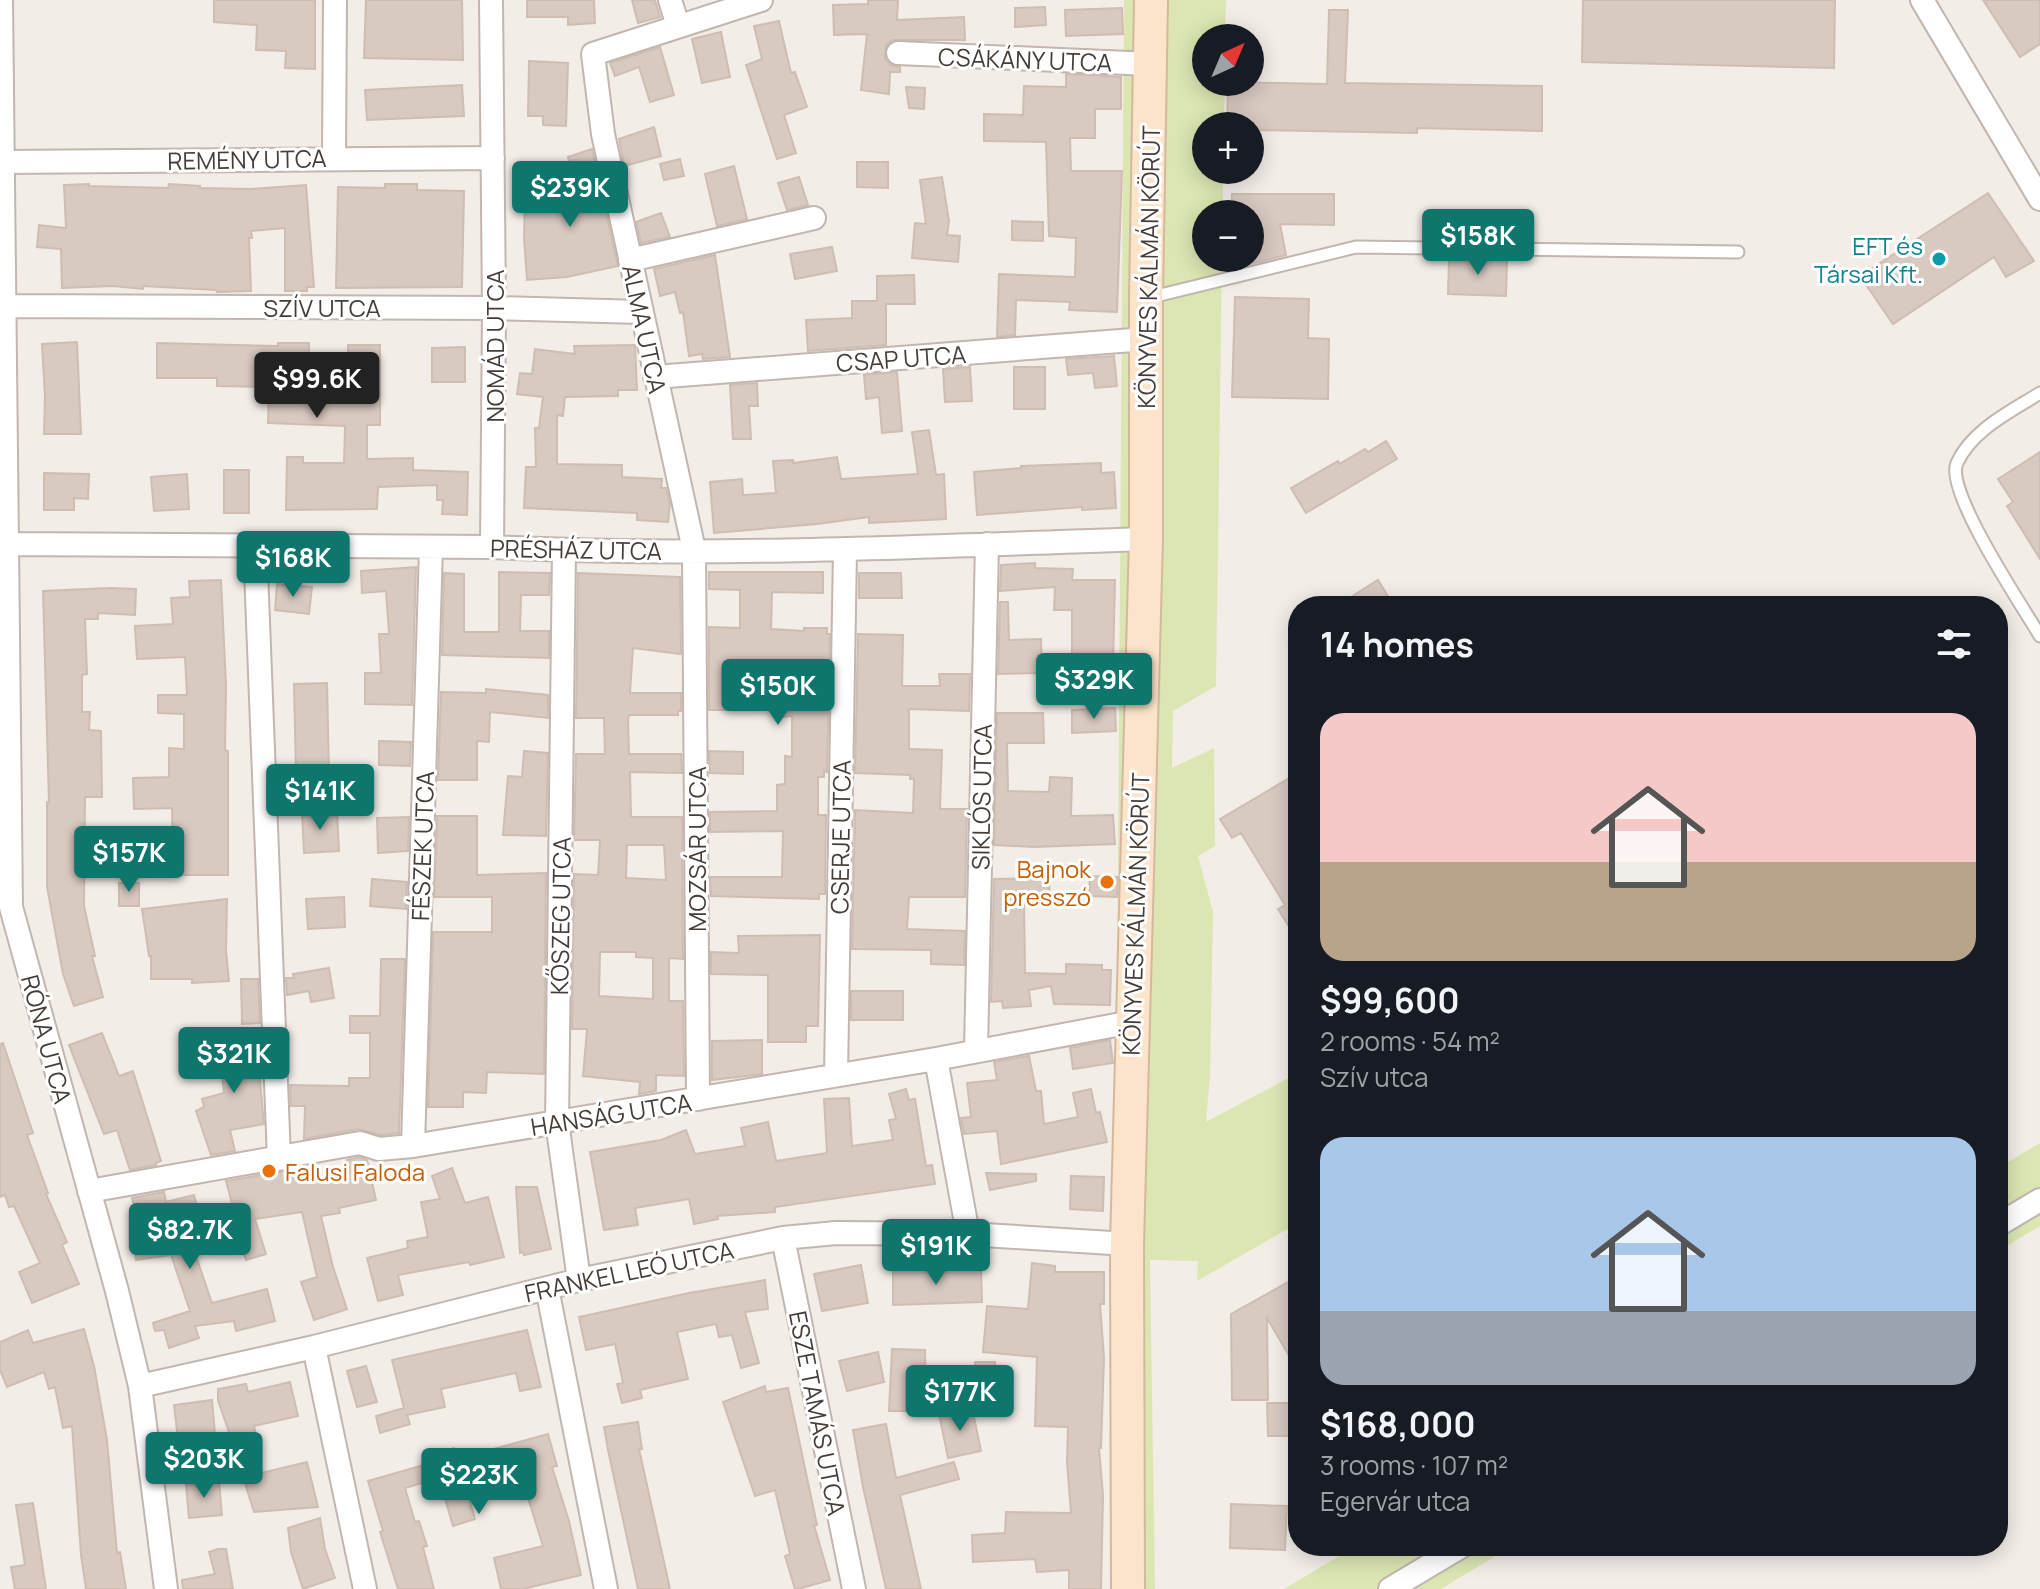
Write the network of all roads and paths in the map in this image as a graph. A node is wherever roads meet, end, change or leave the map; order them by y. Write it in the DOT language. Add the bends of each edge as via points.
graph roads {
  1 [pos="1,0"];
  2 [pos="335,0"];
  3 [pos="491,0"];
  4 [pos="670,0"];
  5 [pos="761,0"];
  6 [pos="1151,0"];
  7 [pos="1922,0"];
  8 [pos="678,26"];
  9 [pos="898,53"];
  10 [pos="1151,64"];
  11 [pos="334,158"];
  12 [pos="493,158"];
  13 [pos="2,162"];
  14 [pos="2040,199"];
  15 [pos="814,218"];
  16 [pos="1738,252"];
  17 [pos="630,260"];
  18 [pos="1146,298"];
  19 [pos="3,306"];
  20 [pos="494,308"];
  21 [pos="642,312"];
  22 [pos="1146,339"];
  23 [pos="655,377"];
  24 [pos="2040,393"];
  25 [pos="1146,539"];
  26 [pos="7,544"];
  27 [pos="987,544"];
  28 [pos="255,545"];
  29 [pos="431,547"];
  30 [pos="492,547"];
  31 [pos="694,550"];
  32 [pos="564,551"];
  33 [pos="845,551"];
  34 [pos="2040,636"];
  35 [pos="1132,1022"];
  36 [pos="976,1050"];
  37 [pos="936,1059"];
  38 [pos="836,1075"];
  39 [pos="698,1099"];
  40 [pos="557,1122"];
  41 [pos="413,1146"];
  42 [pos="279,1159"];
  43 [pos="89,1191"];
  44 [pos="2040,1200"];
  45 [pos="2008,1219"];
  46 [pos="968,1234"];
  47 [pos="783,1238"];
  48 [pos="1127,1244"];
  49 [pos="579,1280"];
  50 [pos="547,1288"];
  51 [pos="314,1347"];
  52 [pos="140,1386"];
  53 [pos="1445,1556"];
  54 [pos="166,1589"];
  55 [pos="365,1589"];
  56 [pos="606,1589"];
  57 [pos="854,1589"];
  58 [pos="1128,1589"];
  59 [pos="1390,1589"];
  1 -- 13 [label="street, RÓNA UTCA"];
  2 -- 11 [label="street"];
  3 -- 12 [label="street, NOMÁD UTCA"];
  4 -- 8 [label="street"];
  5 -- 8 [label="street, ALMA UTCA"];
  6 -- 10 [label="street, KÖNYVES KÁLMÁN KÖRÚT"];
  7 -- 14 [label="street"];
  8 -- 17 [label="street, ALMA UTCA" via="593,54 603,134"];
  9 -- 10 [label="street, CSÁKÁNY UTCA"];
  10 -- 18 [label="street, KÖNYVES KÁLMÁN KÖRÚT"];
  11 -- 12 [label="street, REMÉNY UTCA"];
  11 -- 13 [label="street, REMÉNY UTCA"];
  12 -- 20 [label="street, NOMÁD UTCA"];
  13 -- 19 [label="street, RÓNA UTCA"];
  15 -- 17 [label="street"];
  16 -- 18 [label="lane" via="1356,247"];
  17 -- 21 [label="street, ALMA UTCA"];
  18 -- 22 [label="street, KÖNYVES KÁLMÁN KÖRÚT"];
  19 -- 20 [label="street, SZÍV UTCA"];
  19 -- 26 [label="street, RÓNA UTCA"];
  20 -- 21 [label="street, SZÍV UTCA"];
  20 -- 30 [label="street, NOMÁD UTCA"];
  21 -- 23 [label="street, ALMA UTCA"];
  22 -- 23 [label="street, CSAP UTCA"];
  22 -- 25 [label="street, KÖNYVES KÁLMÁN KÖRÚT"];
  23 -- 31 [label="street, ALMA UTCA"];
  24 -- 34 [label="lane" via="1995,421 1969,444 1955,466 1964,507"];
  25 -- 27 [label="street, PRÉSHÁZ UTCA"];
  25 -- 35 [label="street, KÖNYVES KÁLMÁN KÖRÚT"];
  26 -- 28 [label="street, PRÉSHÁZ UTCA"];
  26 -- 43 [label="street, RÓNA UTCA" via="11,907"];
  27 -- 33 [label="street, PRÉSHÁZ UTCA"];
  27 -- 36 [label="street, SIKLÓS UTCA"];
  28 -- 29 [label="street, PRÉSHÁZ UTCA"];
  28 -- 42 [label="street"];
  29 -- 30 [label="street, PRÉSHÁZ UTCA"];
  29 -- 41 [label="street, FÉSZEK UTCA"];
  30 -- 32 [label="street, PRÉSHÁZ UTCA"];
  31 -- 32 [label="street, PRÉSHÁZ UTCA"];
  31 -- 33 [label="street, PRÉSHÁZ UTCA"];
  31 -- 39 [label="street, MOZSÁR UTCA"];
  32 -- 40 [label="street, KŐSZEG UTCA"];
  33 -- 38 [label="street, CSERJE UTCA"];
  35 -- 36 [label="street, HANSÁG UTCA"];
  35 -- 48 [label="street, KÖNYVES KÁLMÁN KÖRÚT"];
  36 -- 37 [label="street, HANSÁG UTCA"];
  37 -- 38 [label="street, HANSÁG UTCA"];
  37 -- 46 [label="street"];
  38 -- 39 [label="street, HANSÁG UTCA"];
  39 -- 40 [label="street, HANSÁG UTCA"];
  40 -- 41 [label="street, HANSÁG UTCA"];
  40 -- 49 [label="street, KŐSZEG UTCA"];
  41 -- 42 [label="street, HANSÁG UTCA" via="379,1149 360,1143"];
  42 -- 43 [label="street, HANSÁG UTCA"];
  43 -- 52 [label="street, RÓNA UTCA"];
  44 -- 45 [label="street"];
  46 -- 47 [label="street, FRANKEL LEÓ UTCA"];
  46 -- 48 [label="street, FRANKEL LEÓ UTCA"];
  47 -- 49 [label="street, FRANKEL LEÓ UTCA"];
  47 -- 57 [label="street, ESZE TAMÁS UTCA"];
  48 -- 58 [label="street, KÖNYVES KÁLMÁN KÖRÚT"];
  49 -- 50 [label="street, FRANKEL LEÓ UTCA"];
  50 -- 51 [label="street, FRANKEL LEÓ UTCA"];
  50 -- 56 [label="street"];
  51 -- 52 [label="street, FRANKEL LEÓ UTCA"];
  51 -- 55 [label="street"];
  52 -- 54 [label="street, RÓNA UTCA"];
  53 -- 59 [label="street"];
}
